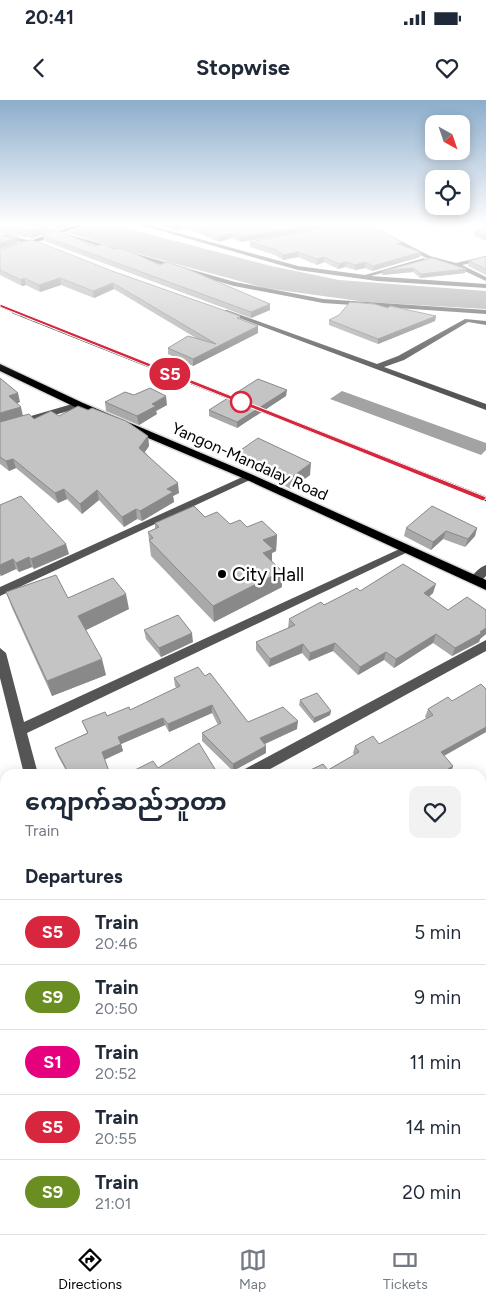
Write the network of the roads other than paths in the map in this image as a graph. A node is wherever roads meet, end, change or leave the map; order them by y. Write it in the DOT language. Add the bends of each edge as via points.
graph roads {
  1 [pos="210,277"];
  2 [pos="373,277"];
  3 [pos="486,286"];
  4 [pos="221,310"];
  5 [pos="486,312"];
  6 [pos="486,323"];
  7 [pos="0,367"];
  8 [pos="377,367"];
  9 [pos="79,405"];
  10 [pos="486,407"];
  11 [pos="0,428"];
  12 [pos="249,477"];
  13 [pos="406,550"];
  14 [pos="486,569"];
  15 [pos="481,582"];
  16 [pos="0,592"];
  17 [pos="486,645"];
  18 [pos="0,653"];
  19 [pos="20,730"];
  20 [pos="30,769"];
  21 [pos="257,769"];
  1 -- 5 [label="street" via="323,301"];
  2 -- 3 [label="street"];
  4 -- 8 [label="street"];
  6 -- 8 [label="street" via="467,320 401,358"];
  7 -- 9 [label="highway, Yangon-Mandalay Road"];
  8 -- 10 [label="street"];
  9 -- 11 [label="street"];
  9 -- 12 [label="highway, Yangon-Mandalay Road"];
  12 -- 13 [label="highway, Yangon-Mandalay Road"];
  12 -- 16 [label="street"];
  13 -- 15 [label="highway, Yangon-Mandalay Road"];
  13 -- 19 [label="street"];
  14 -- 15 [label="street"];
  17 -- 21 [label="street"];
  18 -- 19 [label="street"];
  19 -- 20 [label="street"];
}
